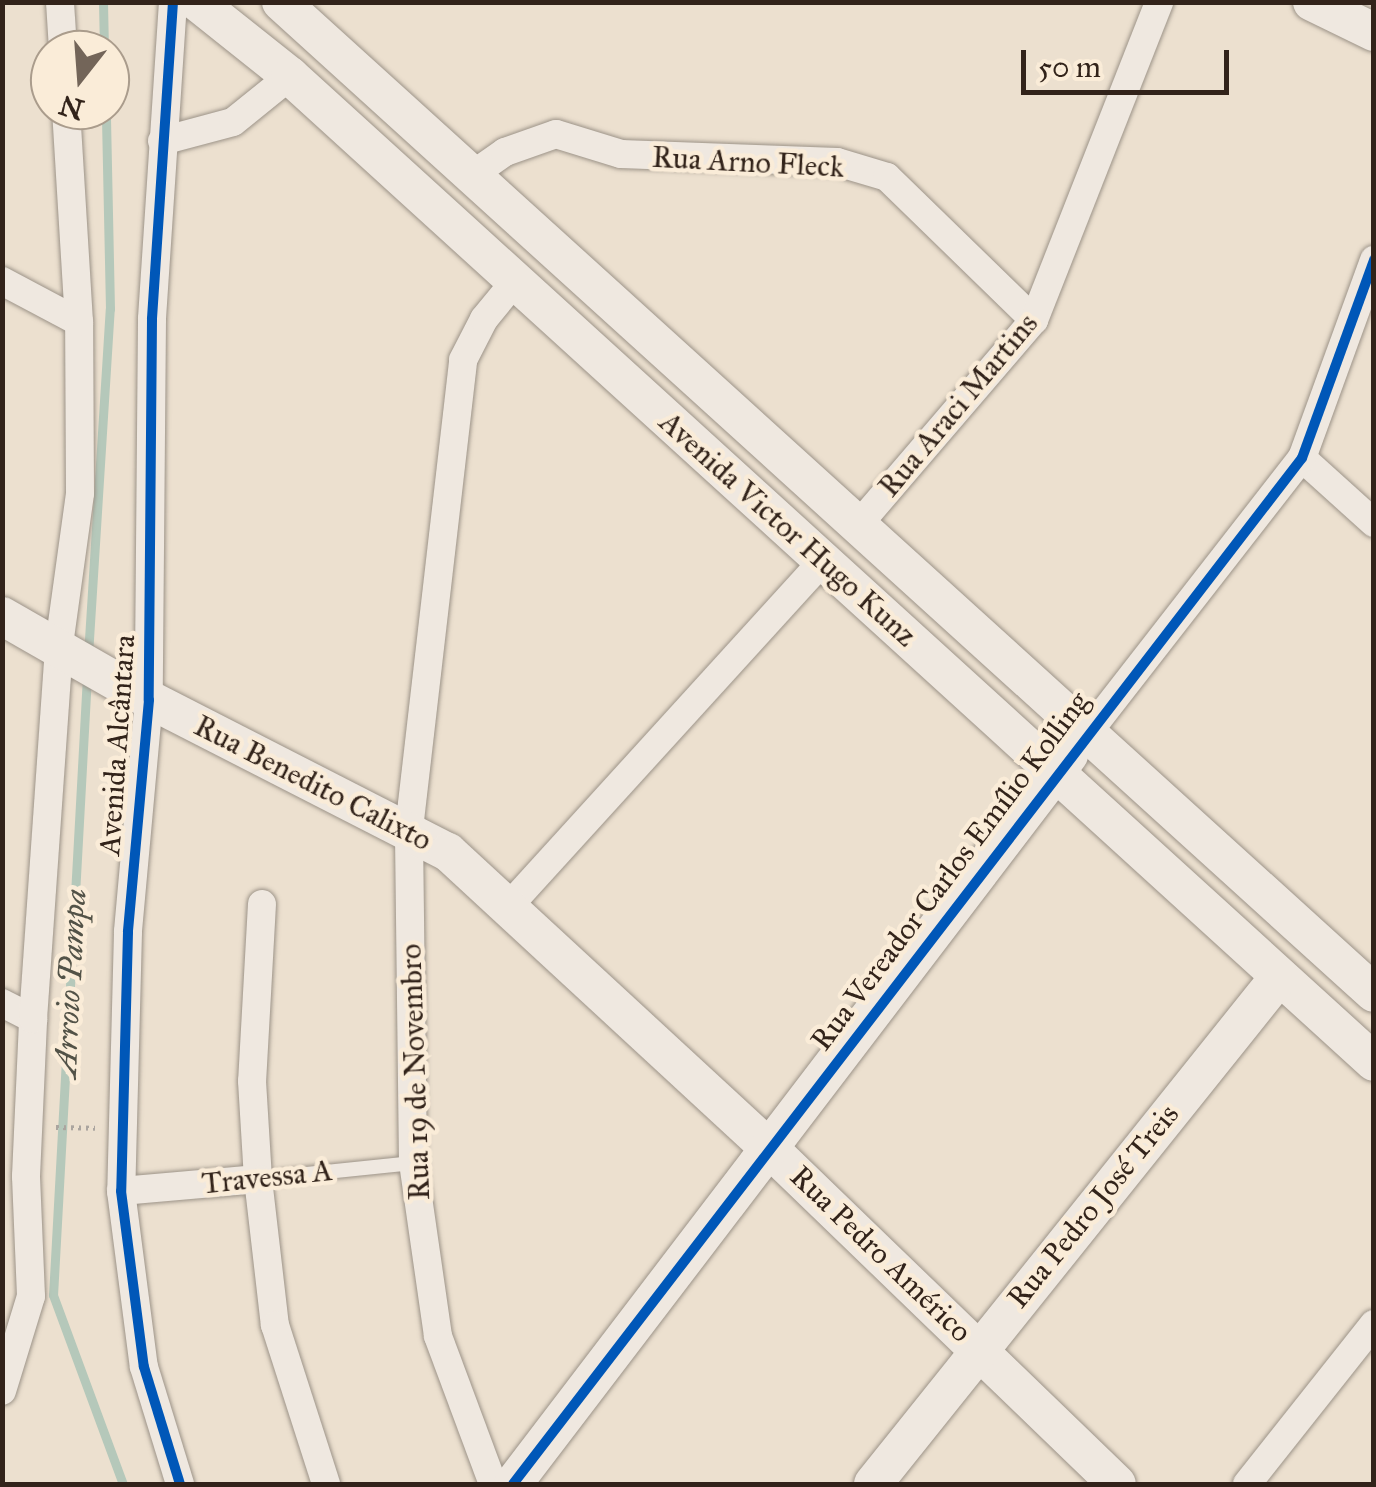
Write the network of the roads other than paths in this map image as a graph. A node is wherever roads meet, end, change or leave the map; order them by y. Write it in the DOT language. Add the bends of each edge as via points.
graph roads {
  1 [pos="60,2"];
  2 [pos="174,2"];
  3 [pos="197,2"];
  4 [pos="230,2"];
  5 [pos="281,2"];
  6 [pos="1159,2"];
  7 [pos="1312,2"];
  8 [pos="322,16"];
  9 [pos="62,30"];
  10 [pos="1374,32"];
  11 [pos="290,76"];
  12 [pos="340,122"];
  13 [pos="67,130"];
  14 [pos="162,141"];
  15 [pos="476,173"];
  16 [pos="1374,260"];
  17 [pos="516,280"];
  18 [pos="2,281"];
  19 [pos="1034,320"];
  20 [pos="80,322"];
  21 [pos="1302,458"];
  22 [pos="859,524"];
  23 [pos="1374,524"];
  24 [pos="823,560"];
  25 [pos="2,616"];
  26 [pos="68,652"];
  27 [pos="140,695"];
  28 [pos="1086,735"];
  29 [pos="1055,773"];
  30 [pos="408,829"];
  31 [pos="262,904"];
  32 [pos="507,908"];
  33 [pos="1279,977"];
  34 [pos="1374,993"];
  35 [pos="2,1003"];
  36 [pos="33,1019"];
  37 [pos="1374,1062"];
  38 [pos="770,1149"];
  39 [pos="413,1163"];
  40 [pos="258,1179"];
  41 [pos="121,1191"];
  42 [pos="1374,1324"];
  43 [pos="979,1348"];
  44 [pos="2,1391"];
  45 [pos="180,1484"];
  46 [pos="326,1484"];
  47 [pos="493,1484"];
  48 [pos="513,1484"];
  49 [pos="873,1484"];
  50 [pos="1117,1484"];
  51 [pos="1247,1484"];
  1 -- 9 [label="street"];
  2 -- 14 [label="street, Avenida Alcântara"];
  3 -- 11 [label="main road, Avenida Victor Hugo Kunz"];
  4 -- 8 [label="main road" via="270,29"];
  5 -- 8 [label="main road, Avenida Victor Hugo Kunz"];
  6 -- 19 [label="street, Rua Araci Martins"];
  7 -- 10 [label="main road"];
  8 -- 12 [label="main road" via="316,79"];
  8 -- 15 [label="main road, Avenida Victor Hugo Kunz"];
  11 -- 12 [label="main road, Avenida Victor Hugo Kunz"];
  11 -- 14 [label="street" via="233,122"];
  12 -- 17 [label="main road, Avenida Victor Hugo Kunz"];
  13 -- 20 [label="street"];
  14 -- 27 [label="street, Avenida Alcântara"];
  15 -- 19 [label="street, Rua Arno Fleck" via="505,152 556,134 621,154 837,162 887,177"];
  15 -- 22 [label="main road, Avenida Victor Hugo Kunz"];
  16 -- 21 [label="street, Rua Vereador Carlos Emílio Kolling"];
  17 -- 24 [label="main road, Avenida Victor Hugo Kunz"];
  17 -- 30 [label="street, Rua 19 de Novembro" via="484,319 463,360"];
  18 -- 20 [label="street"];
  19 -- 22 [label="street, Rua Araci Martins"];
  20 -- 26 [label="street" via="80,493"];
  21 -- 23 [label="street"];
  21 -- 28 [label="street, Rua Vereador Carlos Emílio Kolling"];
  22 -- 28 [label="main road, Avenida Victor Hugo Kunz"];
  24 -- 29 [label="main road, Avenida Victor Hugo Kunz"];
  24 -- 32 [label="street"];
  25 -- 26 [label="main road, Rua Benedito Calixto"];
  26 -- 27 [label="main road, Rua Benedito Calixto"];
  26 -- 36 [label="street"];
  27 -- 30 [label="main road, Rua Benedito Calixto"];
  27 -- 41 [label="street, Avenida Alcântara"];
  28 -- 29 [label="main road, Rua Vereador Carlos Emílio Kolling"];
  28 -- 34 [label="main road, Avenida Victor Hugo Kunz"];
  29 -- 33 [label="main road, Avenida Victor Hugo Kunz"];
  29 -- 38 [label="main road, Rua Vereador Carlos Emílio Kolling"];
  30 -- 32 [label="main road, Rua Benedito Calixto" via="448,852"];
  30 -- 39 [label="street, Rua 19 de Novembro"];
  31 -- 40 [label="street" via="252,1081"];
  32 -- 38 [label="main road, Rua Pedro Américo"];
  33 -- 37 [label="main road, Avenida Victor Hugo Kunz"];
  33 -- 43 [label="main road, Rua Pedro José Treis"];
  35 -- 36 [label="street"];
  36 -- 44 [label="street" via="26,1176 30,1296"];
  38 -- 43 [label="main road, Rua Pedro Américo"];
  38 -- 48 [label="main road, Rua Vereador Carlos Emílio Kolling"];
  39 -- 40 [label="lane, Travessa A"];
  39 -- 47 [label="street, Rua 19 de Novembro" via="438,1336"];
  40 -- 41 [label="street, Travessa A"];
  40 -- 46 [label="street" via="275,1325"];
  41 -- 45 [label="street, Avenida Alcântara" via="144,1368"];
  42 -- 51 [label="street"];
  43 -- 49 [label="main road, Rua Pedro José Treis"];
  43 -- 50 [label="main road, Rua Pedro Américo"];
}
